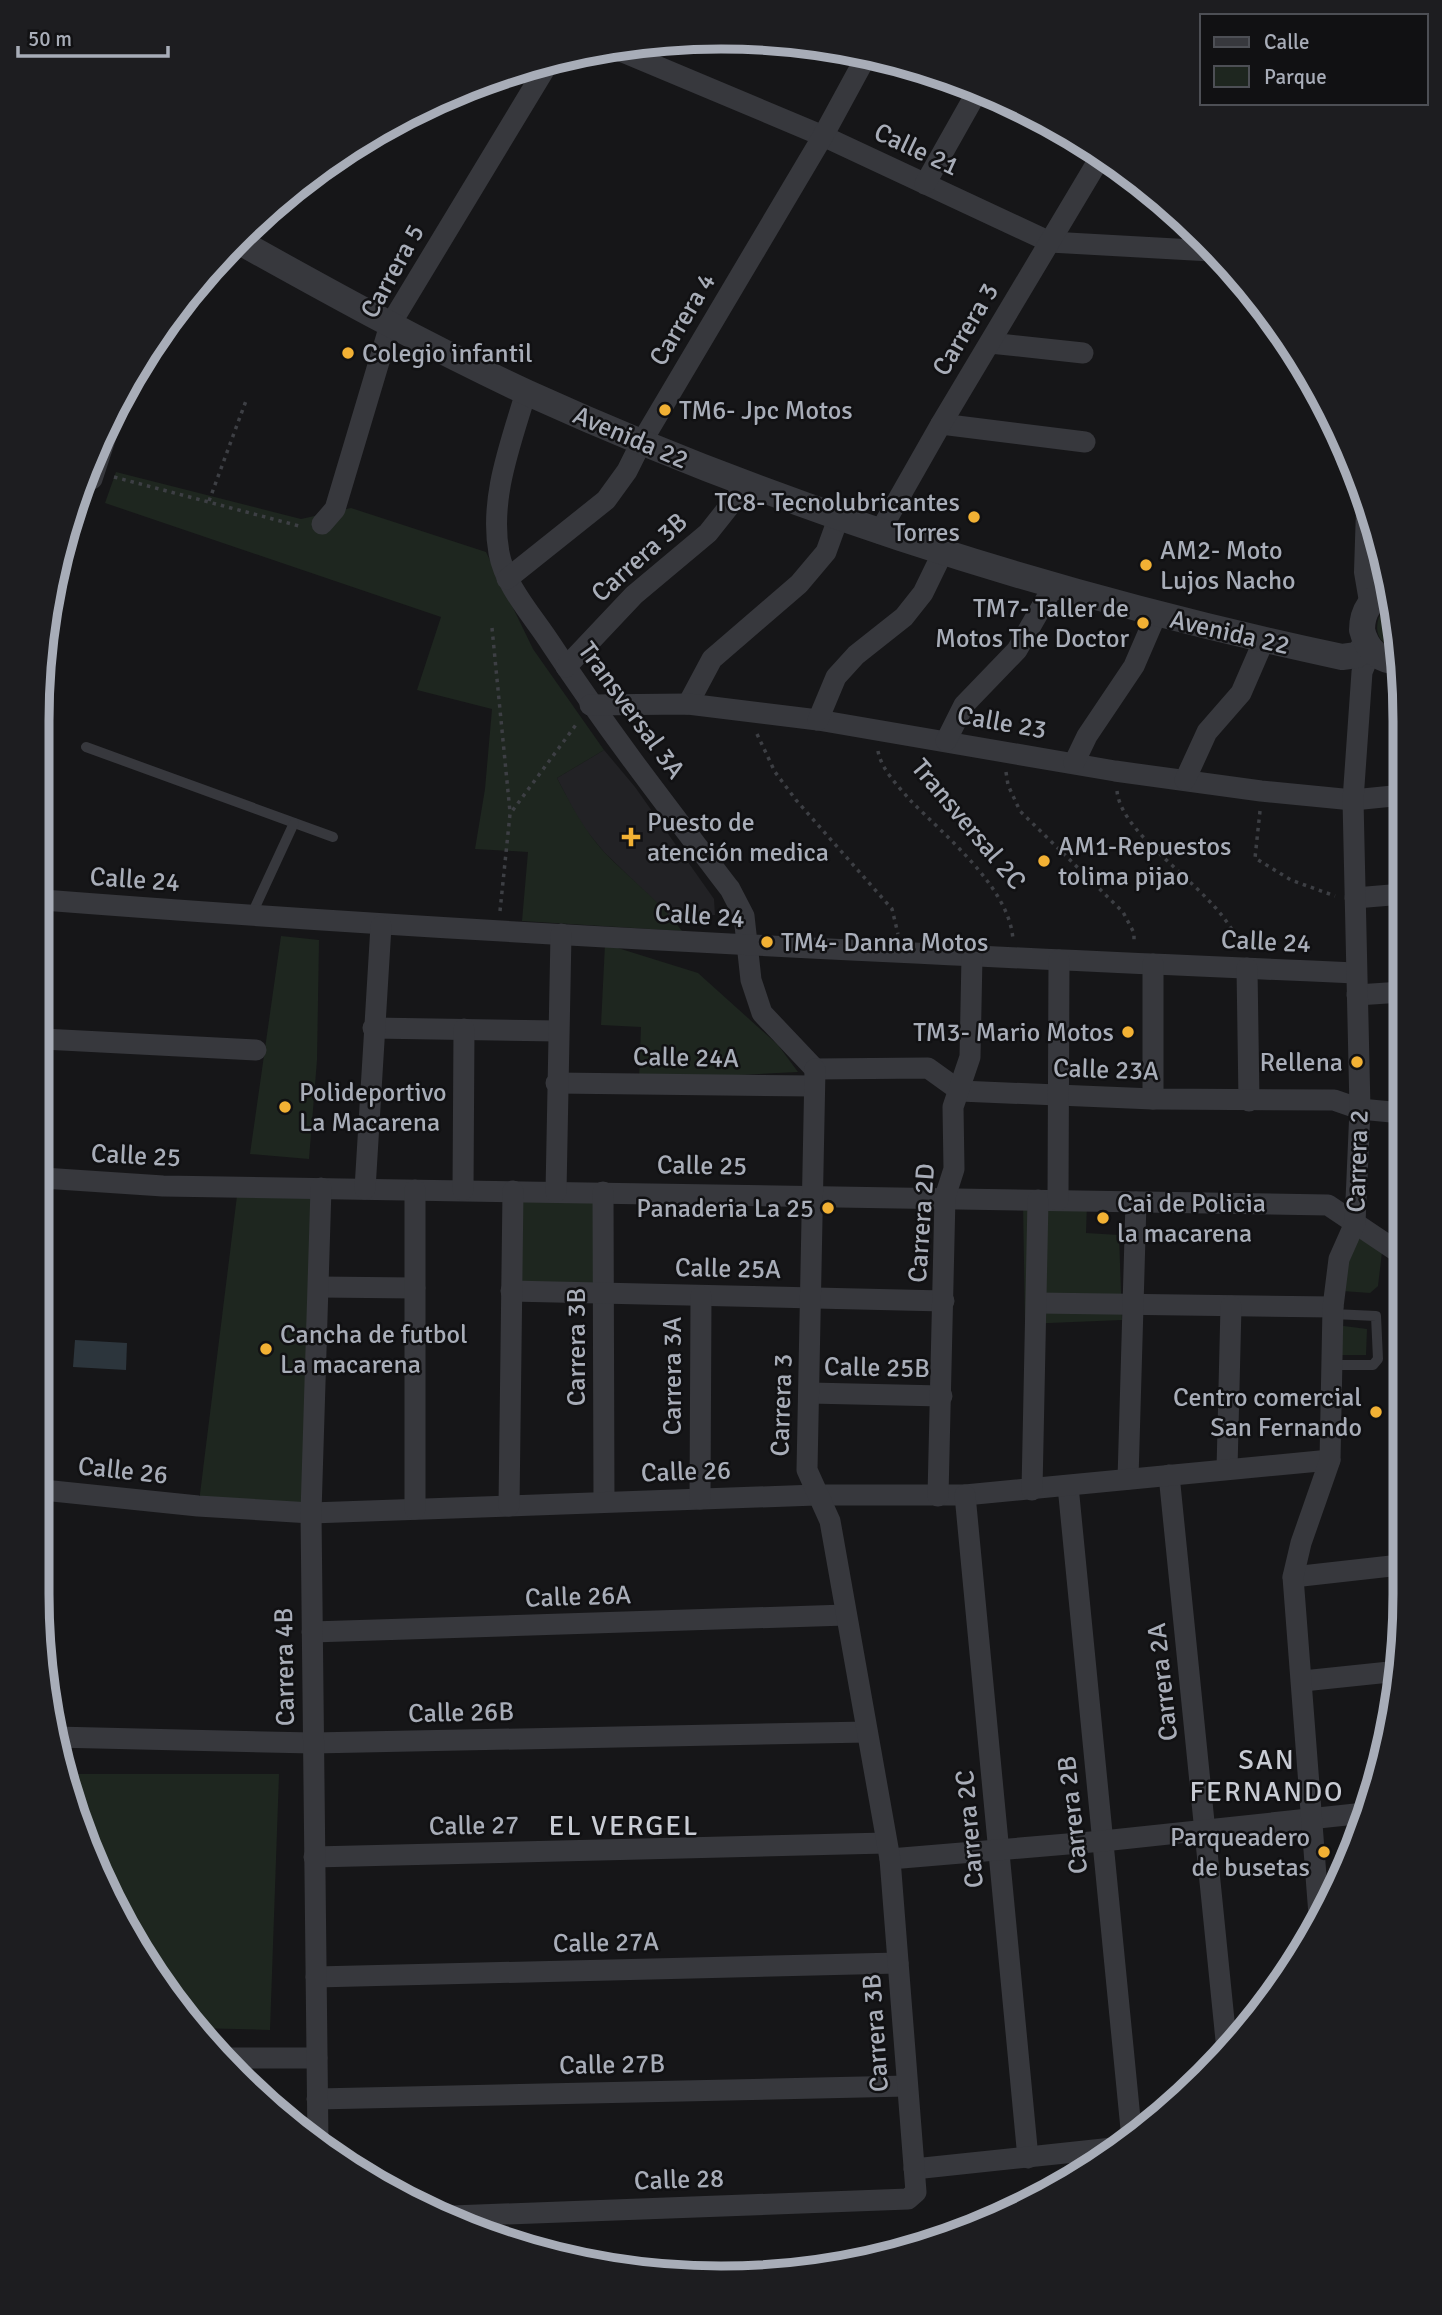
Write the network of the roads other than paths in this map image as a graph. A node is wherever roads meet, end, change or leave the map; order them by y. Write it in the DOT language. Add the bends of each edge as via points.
graph roads {
  1 [pos="631,55"];
  2 [pos="862,64"];
  3 [pos="542,74"];
  4 [pos="973,98"];
  5 [pos="823,136"];
  6 [pos="1096,164"];
  7 [pos="925,184"];
  8 [pos="1050,242"];
  9 [pos="246,246"];
  10 [pos="1200,250"];
  11 [pos="390,325"];
  12 [pos="990,343"];
  13 [pos="1083,353"];
  14 [pos="526,392"];
  15 [pos="941,424"];
  16 [pos="1085,442"];
  17 [pos="641,443"];
  18 [pos="746,485"];
  19 [pos="838,519"];
  20 [pos="322,523"];
  21 [pos="879,533"];
  22 [pos="1368,541"];
  23 [pos="942,554"];
  24 [pos="507,579"];
  25 [pos="1053,587"];
  26 [pos="1381,596"];
  27 [pos="1156,615"];
  28 [pos="1264,640"];
  29 [pos="1369,647"];
  30 [pos="1390,661"];
  31 [pos="566,667"];
  32 [pos="688,704"];
  33 [pos="590,705"];
  34 [pos="818,720"];
  35 [pos="946,741"];
  36 [pos="86,747"];
  37 [pos="1074,763"];
  38 [pos="1185,780"];
  39 [pos="1393,797"];
  40 [pos="1353,800"];
  41 [pos="294,823"];
  42 [pos="333,837"];
  43 [pos="1393,895"];
  44 [pos="1355,898"];
  45 [pos="49,900"];
  46 [pos="251,916"];
  47 [pos="381,926"];
  48 [pos="561,934"];
  49 [pos="749,946"];
  50 [pos="972,956"];
  51 [pos="1059,960"];
  52 [pos="1144,964"];
  53 [pos="1247,968"];
  54 [pos="1355,973"];
  55 [pos="1393,993"];
  56 [pos="1357,995"];
  57 [pos="373,1027"];
  58 [pos="464,1029"];
  59 [pos="558,1031"];
  60 [pos="49,1039"];
  61 [pos="256,1049"];
  62 [pos="815,1078"];
  63 [pos="556,1083"];
  64 [pos="960,1091"];
  65 [pos="1058,1096"];
  66 [pos="1153,1099"];
  67 [pos="1249,1101"];
  68 [pos="1360,1109"];
  69 [pos="1393,1112"];
  70 [pos="49,1178"];
  71 [pos="321,1188"];
  72 [pos="365,1189"];
  73 [pos="415,1190"];
  74 [pos="463,1190"];
  75 [pos="513,1191"];
  76 [pos="556,1192"];
  77 [pos="603,1192"];
  78 [pos="812,1194"];
  79 [pos="946,1197"];
  80 [pos="1048,1200"];
  81 [pos="1136,1202"];
  82 [pos="1355,1223"];
  83 [pos="1393,1249"];
  84 [pos="320,1287"];
  85 [pos="415,1288"];
  86 [pos="511,1291"];
  87 [pos="604,1293"];
  88 [pos="701,1296"];
  89 [pos="811,1298"];
  90 [pos="944,1301"];
  91 [pos="1037,1303"];
  92 [pos="1133,1304"];
  93 [pos="1231,1306"];
  94 [pos="1333,1310"];
  95 [pos="1332,1365"];
  96 [pos="810,1393"];
  97 [pos="942,1396"];
  98 [pos="1330,1460"];
  99 [pos="1227,1469"];
  100 [pos="1169,1475"];
  101 [pos="1128,1479"];
  102 [pos="1069,1486"];
  103 [pos="1032,1489"];
  104 [pos="49,1491"];
  105 [pos="816,1495"];
  106 [pos="965,1495"];
  107 [pos="938,1496"];
  108 [pos="700,1499"];
  109 [pos="604,1502"];
  110 [pos="509,1506"];
  111 [pos="415,1509"];
  112 [pos="311,1513"];
  113 [pos="1393,1566"];
  114 [pos="1293,1577"];
  115 [pos="846,1615"];
  116 [pos="312,1632"];
  117 [pos="1388,1672"];
  118 [pos="1303,1681"];
  119 [pos="867,1732"];
  120 [pos="65,1737"];
  121 [pos="313,1743"];
  122 [pos="1356,1814"];
  123 [pos="1312,1819"];
  124 [pos="1206,1829"];
  125 [pos="1103,1841"];
  126 [pos="888,1851"];
  127 [pos="999,1851"];
  128 [pos="314,1857"];
  129 [pos="1322,1894"];
  130 [pos="898,1963"];
  131 [pos="316,1977"];
  132 [pos="1226,2037"];
  133 [pos="236,2058"];
  134 [pos="317,2058"];
  135 [pos="907,2086"];
  136 [pos="317,2099"];
  137 [pos="1131,2126"];
  138 [pos="318,2131"];
  139 [pos="1099,2150"];
  140 [pos="1027,2158"];
  141 [pos="914,2169"];
  142 [pos="908,2199"];
  143 [pos="465,2216"];
  1 -- 5 [label="street, Calle 21"];
  2 -- 5 [label="street, Carrera 4"];
  3 -- 11 [label="street, Carrera 5"];
  4 -- 7 [label="street"];
  5 -- 7 [label="street, Calle 21"];
  5 -- 17 [label="street, Carrera 4"];
  6 -- 8 [label="street, Carrera 3"];
  7 -- 8 [label="street, Calle 21"];
  8 -- 10 [label="street, Calle 21"];
  8 -- 12 [label="street, Carrera 3"];
  9 -- 11 [label="street, Avenida 22"];
  11 -- 14 [label="street, Avenida 22"];
  11 -- 20 [label="street, Carrera 5" via="334,509"];
  12 -- 13 [label="street"];
  12 -- 15 [label="street, Carrera 3"];
  14 -- 17 [label="street, Avenida 22"];
  14 -- 24 [label="street, Transversal 3A" via="500,480 496,521"];
  15 -- 16 [label="street"];
  15 -- 21 [label="street, Carrera 3"];
  17 -- 18 [label="street, Avenida 22"];
  17 -- 24 [label="street, Carrera 4" via="628,471 606,500"];
  18 -- 19 [label="street, Avenida 22"];
  18 -- 31 [label="street, Carrera 3B" via="708,533 634,595"];
  19 -- 21 [label="street, Avenida 22"];
  19 -- 32 [label="street, Transversal 3A" via="826,552 799,584 712,659"];
  21 -- 23 [label="street, Avenida 22"];
  22 -- 26 [label="street" via="1367,572"];
  23 -- 25 [label="street, Avenida 22"];
  23 -- 34 [label="street" via="923,593 904,617 836,677"];
  24 -- 31 [label="street, Transversal 3A"];
  25 -- 27 [label="street, Avenida 22"];
  25 -- 35 [label="street, Transversal 2C" via="1017,650 964,705"];
  26 -- 29 [label="street" via="1363,620"];
  27 -- 28 [label="street, Avenida 22"];
  27 -- 37 [label="street" via="1134,666"];
  28 -- 29 [label="street, Avenida 22" via="1350,657"];
  28 -- 38 [label="street" via="1241,693 1207,732"];
  29 -- 30 [label="street"];
  29 -- 40 [label="street, Carrera 2"];
  31 -- 33 [label="street, Transversal 3A"];
  32 -- 33 [label="street, Calle 23"];
  32 -- 34 [label="street, Calle 23"];
  33 -- 49 [label="street, Transversal 3A" via="730,889 744,916"];
  34 -- 35 [label="street, Calle 23"];
  35 -- 37 [label="street, Calle 23"];
  36 -- 41 [label="lane"];
  37 -- 38 [label="street, Calle 23"];
  38 -- 40 [label="street, Calle 23"];
  39 -- 40 [label="street, Calle 23"];
  40 -- 44 [label="street, Carrera 2"];
  41 -- 42 [label="lane"];
  41 -- 46 [label="lane"];
  43 -- 44 [label="street"];
  44 -- 54 [label="street, Carrera 2"];
  45 -- 46 [label="street, Calle 24"];
  46 -- 47 [label="street, Calle 24"];
  47 -- 48 [label="street, Calle 24"];
  47 -- 57 [label="street"];
  48 -- 49 [label="street, Calle 24"];
  48 -- 59 [label="street"];
  49 -- 50 [label="street, Calle 24"];
  49 -- 62 [label="street" via="751,980 762,1013"];
  50 -- 51 [label="street, Calle 24"];
  50 -- 64 [label="street, Carrera 2D" via="970,1058"];
  51 -- 52 [label="street, Calle 24"];
  51 -- 65 [label="street"];
  52 -- 53 [label="street, Calle 24"];
  52 -- 66 [label="street"];
  53 -- 54 [label="street, Calle 24"];
  53 -- 67 [label="street"];
  54 -- 56 [label="street, Carrera 2"];
  55 -- 56 [label="street"];
  56 -- 68 [label="street, Carrera 2"];
  57 -- 58 [label="street"];
  57 -- 72 [label="street"];
  58 -- 59 [label="street"];
  58 -- 74 [label="street"];
  59 -- 63 [label="street"];
  60 -- 61 [label="street"];
  62 -- 63 [label="street, Calle 24A"];
  62 -- 64 [label="street" via="928,1068"];
  62 -- 78 [label="street, Carrera 3"];
  63 -- 76 [label="street"];
  64 -- 65 [label="street, Calle 23A"];
  64 -- 79 [label="street, Carrera 2D" via="954,1107 954,1169"];
  65 -- 66 [label="street, Calle 23A"];
  65 -- 80 [label="street"];
  66 -- 67 [label="street, Calle 23A"];
  67 -- 68 [label="street, Calle 23A" via="1334,1100"];
  68 -- 69 [label="street, Calle 23A"];
  68 -- 82 [label="street, Carrera 2"];
  70 -- 71 [label="street, Calle 25" via="163,1186"];
  71 -- 72 [label="street, Calle 25"];
  71 -- 84 [label="street, Carrera 4B"];
  72 -- 73 [label="street, Calle 25"];
  73 -- 74 [label="street, Calle 25"];
  73 -- 85 [label="street"];
  74 -- 75 [label="street, Calle 25"];
  75 -- 76 [label="street, Calle 25"];
  75 -- 86 [label="street"];
  76 -- 77 [label="street, Calle 25"];
  77 -- 78 [label="street, Calle 25"];
  77 -- 87 [label="street, Carrera 3B"];
  78 -- 79 [label="street, Calle 25"];
  78 -- 89 [label="street, Carrera 3"];
  79 -- 80 [label="street, Calle 25"];
  79 -- 90 [label="street, Carrera 2D"];
  80 -- 81 [label="street, Calle 25"];
  80 -- 91 [label="street"];
  81 -- 82 [label="street, Calle 25" via="1328,1205"];
  81 -- 92 [label="street"];
  82 -- 83 [label="street, Calle 25"];
  82 -- 94 [label="street, Carrera 2" via="1339,1259"];
  84 -- 85 [label="street"];
  84 -- 112 [label="street, Carrera 4B"];
  85 -- 111 [label="street"];
  86 -- 87 [label="street, Calle 25A"];
  86 -- 110 [label="street"];
  87 -- 88 [label="street, Calle 25A"];
  87 -- 109 [label="street, Carrera 3B"];
  88 -- 89 [label="street, Calle 25A"];
  88 -- 108 [label="street, Carrera 3A"];
  89 -- 90 [label="street, Calle 25A"];
  89 -- 96 [label="street, Carrera 3"];
  90 -- 97 [label="street, Carrera 2D"];
  91 -- 92 [label="street"];
  91 -- 103 [label="street"];
  92 -- 93 [label="street"];
  92 -- 101 [label="street"];
  93 -- 94 [label="street"];
  93 -- 99 [label="street"];
  94 -- 95 [label="street, Carrera 2"];
  94 -- 95 [label="lane" via="1376,1316 1378,1359 1373,1365"];
  95 -- 98 [label="street, Carrera 2"];
  96 -- 97 [label="street, Calle 25B"];
  96 -- 105 [label="street, Carrera 3" via="807,1470"];
  97 -- 107 [label="street, Carrera 2D"];
  98 -- 99 [label="street, Calle 26"];
  98 -- 114 [label="street, Carrera 2"];
  99 -- 100 [label="street, Calle 26"];
  100 -- 101 [label="street, Calle 26"];
  100 -- 124 [label="street, Carrera 2A"];
  101 -- 102 [label="street, Calle 26"];
  102 -- 103 [label="street, Calle 26"];
  102 -- 125 [label="street, Carrera 2B"];
  103 -- 106 [label="street, Calle 26"];
  104 -- 112 [label="street, Calle 26"];
  105 -- 107 [label="street, Calle 26"];
  105 -- 108 [label="street, Calle 26"];
  105 -- 115 [label="street, Carrera 3" via="830,1521"];
  106 -- 107 [label="street, Calle 26"];
  106 -- 127 [label="street, Carrera 2C"];
  108 -- 109 [label="street, Calle 26"];
  109 -- 110 [label="street, Calle 26"];
  110 -- 111 [label="street, Calle 26"];
  111 -- 112 [label="street, Calle 26"];
  112 -- 116 [label="street, Carrera 4B"];
  113 -- 114 [label="street"];
  114 -- 118 [label="street, Carrera 2"];
  115 -- 116 [label="street, Calle 26A"];
  115 -- 119 [label="street, Carrera 3"];
  116 -- 121 [label="street, Carrera 4B"];
  117 -- 118 [label="street"];
  118 -- 123 [label="street, Carrera 2"];
  119 -- 121 [label="street, Calle 26B"];
  119 -- 126 [label="street, Carrera 3"];
  120 -- 121 [label="street, Calle 26B"];
  121 -- 128 [label="street, Carrera 4B"];
  122 -- 123 [label="street, Calle 27"];
  123 -- 124 [label="street, Calle 27"];
  123 -- 129 [label="street, Carrera 2"];
  124 -- 125 [label="street, Calle 27"];
  124 -- 132 [label="street, Carrera 2A"];
  125 -- 127 [label="street, Calle 27"];
  125 -- 137 [label="street, Carrera 2B"];
  126 -- 127 [label="street, Calle 27"];
  126 -- 128 [label="street, Calle 27"];
  126 -- 130 [label="street, Carrera 3B"];
  127 -- 140 [label="street, Carrera 2C"];
  128 -- 131 [label="street, Carrera 4B"];
  130 -- 131 [label="street, Calle 27A"];
  130 -- 135 [label="street, Carrera 3B"];
  131 -- 134 [label="street, Carrera 4B"];
  133 -- 134 [label="street"];
  134 -- 136 [label="street, Carrera 4B"];
  135 -- 136 [label="street, Calle 27B"];
  135 -- 141 [label="street, Carrera 3B"];
  136 -- 138 [label="street, Carrera 4B"];
  139 -- 140 [label="street"];
  140 -- 141 [label="street"];
  141 -- 142 [label="street, Carrera 3B" via="916,2192"];
  142 -- 143 [label="street, Calle 28"];
}
